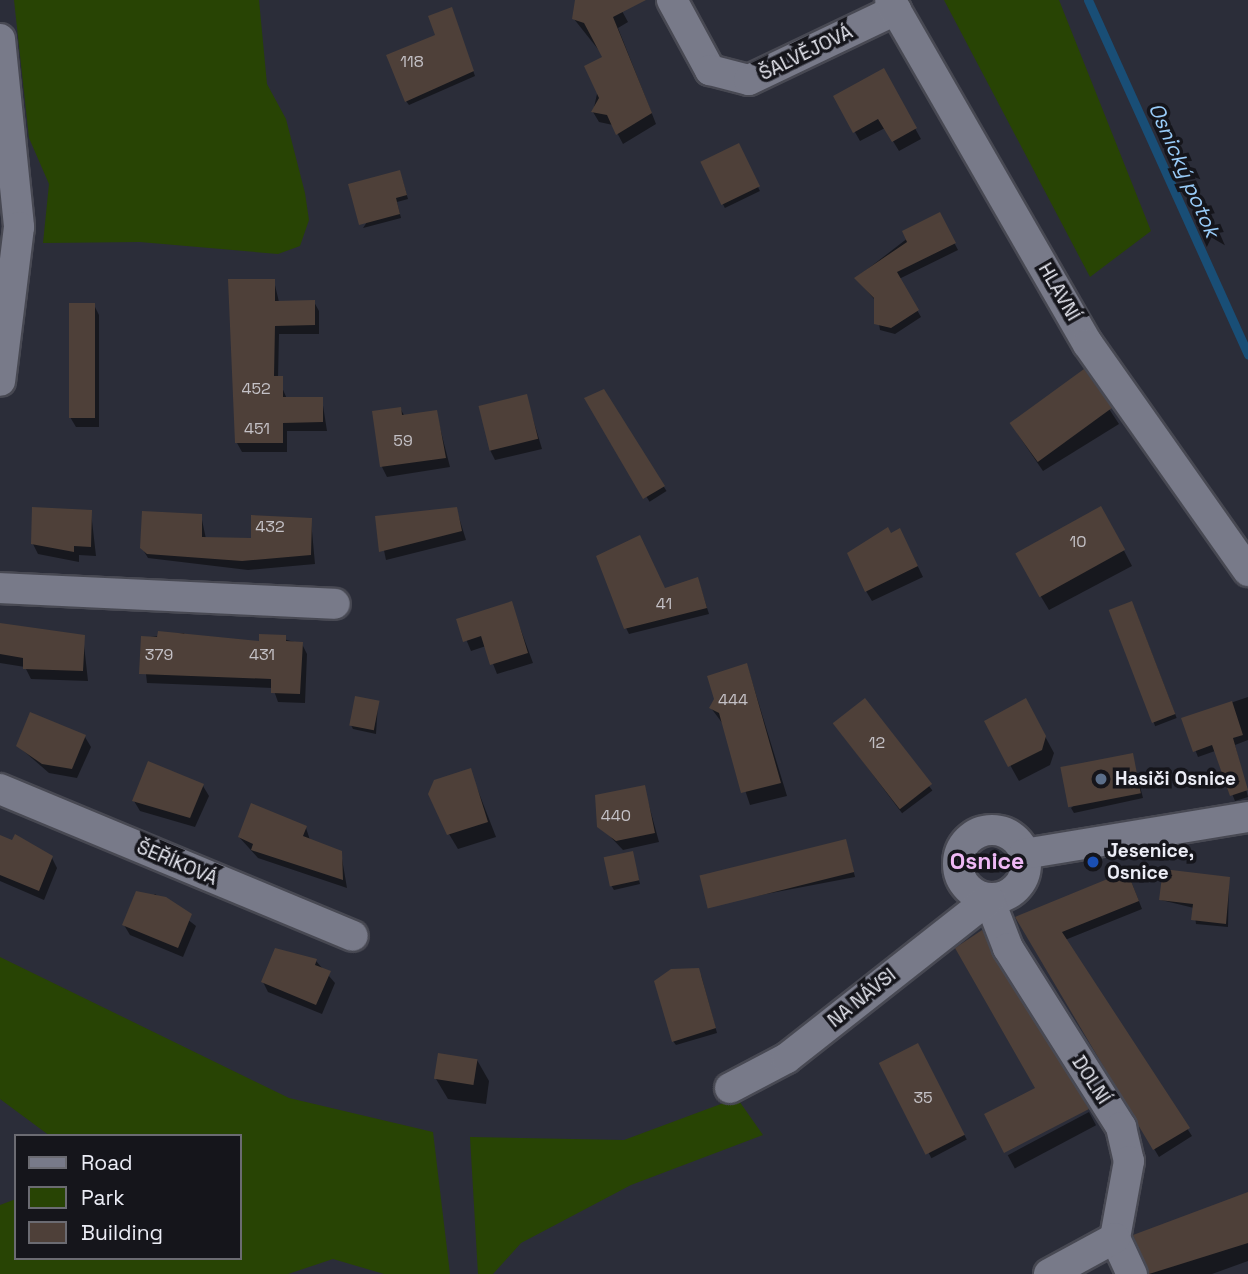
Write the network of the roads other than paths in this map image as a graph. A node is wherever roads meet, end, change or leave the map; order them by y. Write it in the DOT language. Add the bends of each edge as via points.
graph roads {
  1 [pos="673,0"];
  2 [pos="893,5"];
  3 [pos="0,39"];
  4 [pos="4,133"];
  5 [pos="0,381"];
  6 [pos="1248,571"];
  7 [pos="0,588"];
  8 [pos="335,604"];
  9 [pos="0,789"];
  10 [pos="1248,817"];
  11 [pos="1024,855"];
  12 [pos="989,899"];
  13 [pos="353,936"];
  14 [pos="730,1088"];
  15 [pos="1115,1238"];
  16 [pos="1048,1274"];
  17 [pos="1132,1274"];
  1 -- 2 [label="street, ŠALVĚJOVÁ" via="710,70 749,80"];
  2 -- 6 [label="street, HLAVNÍ" via="1088,344"];
  3 -- 4 [label="street"];
  4 -- 5 [label="street" via="19,227"];
  7 -- 8 [label="street"];
  9 -- 13 [label="street, ŠEŘÍKOVÁ"];
  10 -- 11 [label="street"];
  11 -- 12 [label="street, NA NÁVSI" via="1018,886"];
  11 -- 12 [label="street" via="1012,837 992,830 962,845 961,879"];
  12 -- 14 [label="street, NA NÁVSI" via="787,1058"];
  12 -- 15 [label="street, DOLNÍ" via="1008,948 1121,1127 1129,1161"];
  15 -- 16 [label="street"];
  15 -- 17 [label="street"];
}
